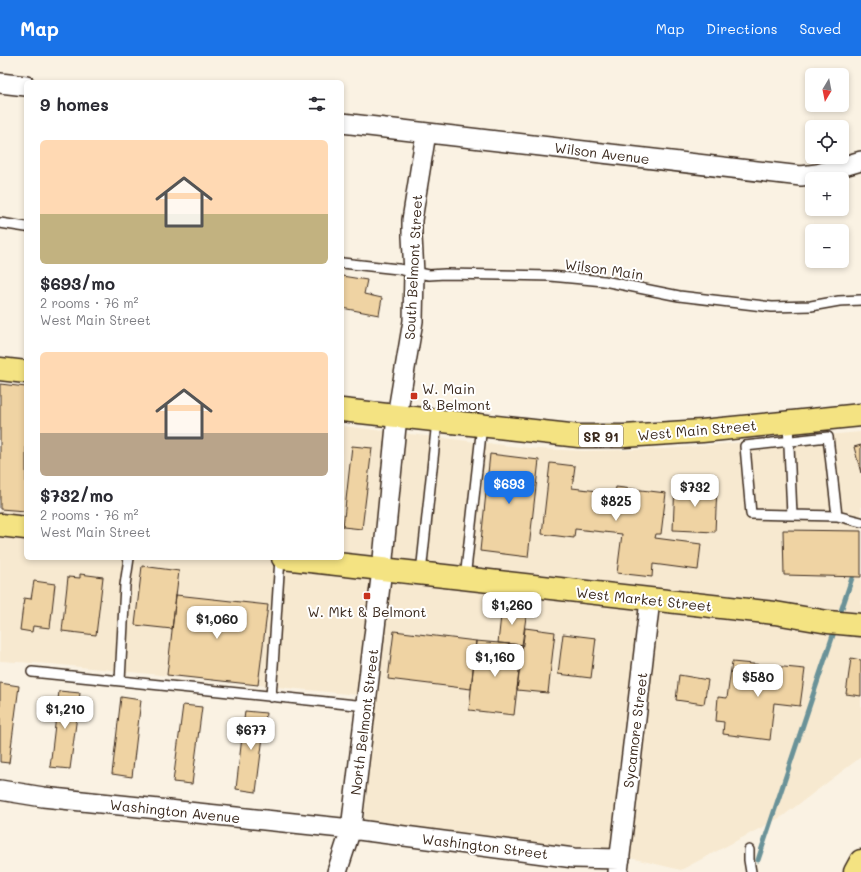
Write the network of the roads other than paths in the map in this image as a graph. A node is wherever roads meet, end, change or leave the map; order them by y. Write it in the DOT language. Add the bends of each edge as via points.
graph roads {
  1 [pos="0,83"];
  2 [pos="24,86"];
  3 [pos="344,123"];
  4 [pos="426,133"];
  5 [pos="861,161"];
  6 [pos="0,224"];
  7 [pos="24,227"];
  8 [pos="344,263"];
  9 [pos="414,272"];
  10 [pos="861,300"];
  11 [pos="0,369"];
  12 [pos="24,372"];
  13 [pos="344,410"];
  14 [pos="861,415"];
  15 [pos="397,416"];
  16 [pos="437,421"];
  17 [pos="482,425"];
  18 [pos="789,432"];
  19 [pos="744,436"];
  20 [pos="792,515"];
  21 [pos="837,516"];
  22 [pos="861,522"];
  23 [pos="0,525"];
  24 [pos="24,528"];
  25 [pos="129,560"];
  26 [pos="282,560"];
  27 [pos="300,560"];
  28 [pos="382,569"];
  29 [pos="421,573"];
  30 [pos="465,578"];
  31 [pos="650,600"];
  32 [pos="861,625"];
  33 [pos="32,672"];
  34 [pos="120,681"];
  35 [pos="271,697"];
  36 [pos="366,706"];
  37 [pos="0,790"];
  38 [pos="351,829"];
  39 [pos="749,850"];
  40 [pos="861,861"];
  41 [pos="575,865"];
  42 [pos="619,866"];
  43 [pos="336,872"];
  44 [pos="751,872"];
  45 [pos="855,872"];
  1 -- 2 [label="street"];
  3 -- 4 [label="street, Wilson Avenue"];
  4 -- 5 [label="street, Wilson Avenue" via="801,176 824,173"];
  4 -- 9 [label="street, South Belmont Street" via="412,220"];
  6 -- 7 [label="lane"];
  8 -- 9 [label="lane, Wilson Main"];
  9 -- 10 [label="lane, Wilson Main" via="430,275 550,276 604,281 679,296 772,307 811,306"];
  9 -- 15 [label="street, South Belmont Street" via="413,321"];
  11 -- 12 [label="main road"];
  13 -- 15 [label="main road, West Main Street / SR 91"];
  14 -- 18 [label="main road, West Main Street / SR 91"];
  15 -- 16 [label="main road, West Main Street / SR 91"];
  15 -- 28 [label="street, South Belmont Street"];
  16 -- 17 [label="main road, West Main Street / SR 91"];
  16 -- 29 [label="lane"];
  17 -- 19 [label="main road, West Main Street / SR 91" via="579,436"];
  17 -- 30 [label="lane"];
  18 -- 19 [label="main road, West Main Street / SR 91"];
  18 -- 20 [label="lane"];
  18 -- 21 [label="lane" via="828,437"];
  19 -- 20 [label="lane" via="751,514"];
  20 -- 21 [label="lane"];
  21 -- 22 [label="lane"];
  23 -- 24 [label="main road"];
  25 -- 34 [label="lane"];
  26 -- 35 [label="lane"];
  27 -- 28 [label="main road, West Market Street"];
  28 -- 29 [label="main road, West Market Street"];
  28 -- 36 [label="street, North Belmont Street"];
  29 -- 30 [label="main road, West Market Street"];
  30 -- 31 [label="main road, West Market Street"];
  31 -- 32 [label="main road, West Market Street"];
  31 -- 42 [label="street, Sycamore Street"];
  33 -- 34 [label="lane"];
  34 -- 35 [label="lane"];
  35 -- 36 [label="lane"];
  36 -- 38 [label="street, North Belmont Street"];
  37 -- 38 [label="street, Washington Avenue" via="43,797"];
  38 -- 41 [label="street, Washington Street"];
  38 -- 43 [label="street, North Belmont Street"];
  39 -- 44 [label="lane"];
  40 -- 45 [label="main road"];
  41 -- 42 [label="street, Washington Street"];
}
